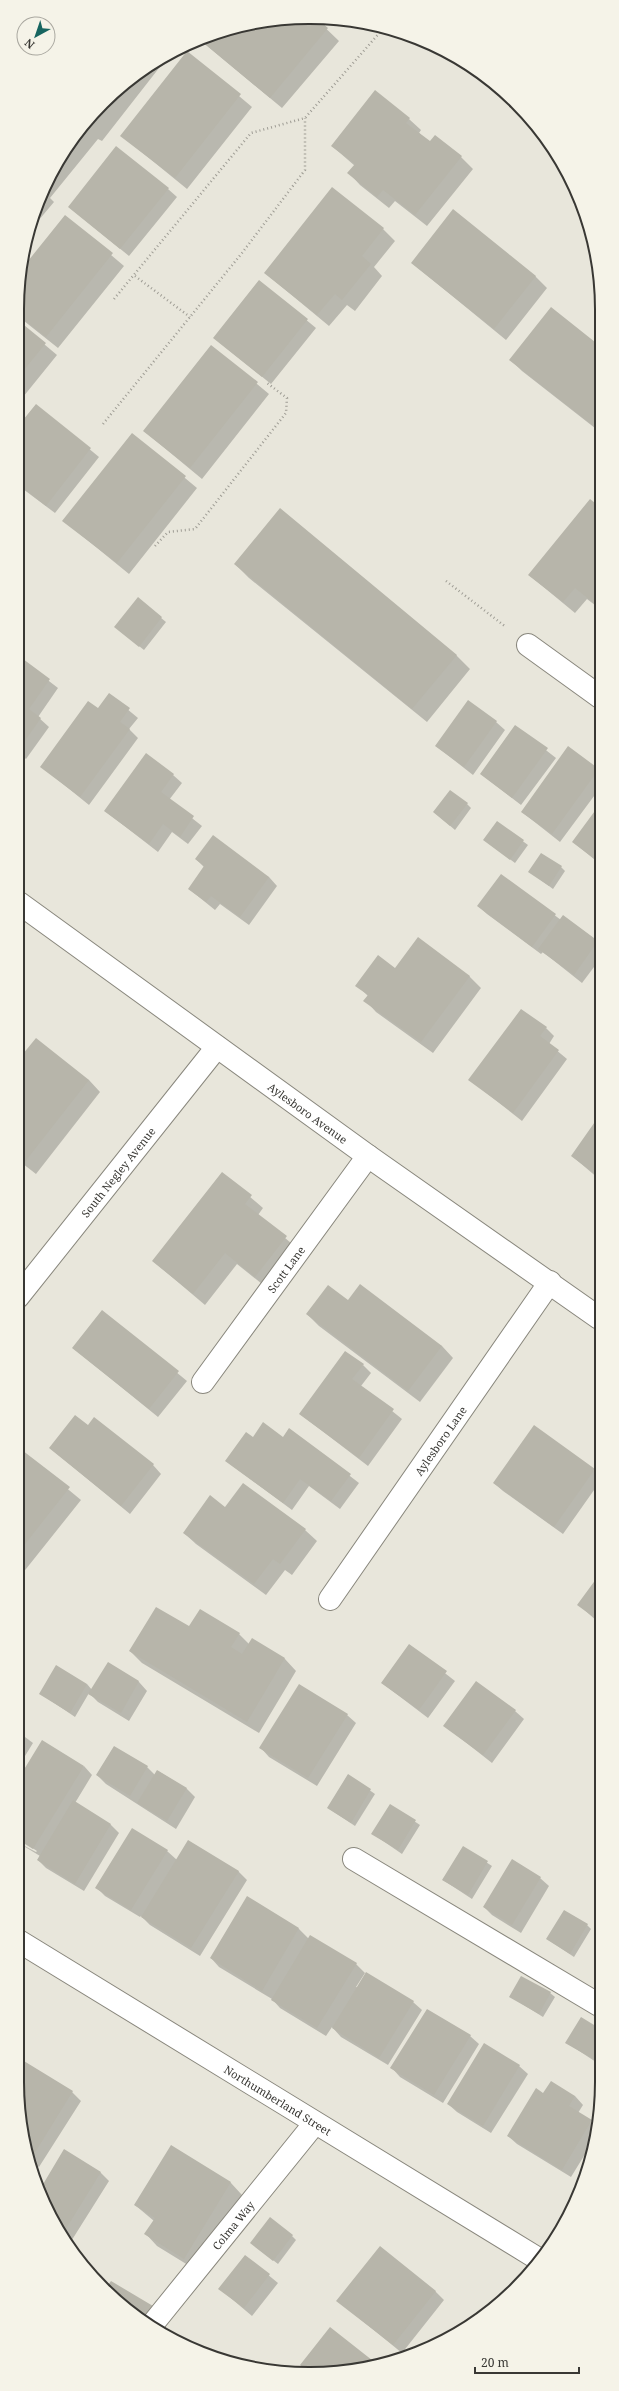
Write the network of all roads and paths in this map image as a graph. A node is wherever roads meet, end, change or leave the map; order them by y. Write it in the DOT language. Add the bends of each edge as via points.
graph roads {
  1 [pos="379,33"];
  2 [pos="305,118"];
  3 [pos="135,276"];
  4 [pos="114,299"];
  5 [pos="190,317"];
  6 [pos="267,382"];
  7 [pos="103,424"];
  8 [pos="155,546"];
  9 [pos="446,581"];
  10 [pos="528,645"];
  11 [pos="595,693"];
  12 [pos="24,907"];
  13 [pos="217,1047"];
  14 [pos="368,1156"];
  15 [pos="550,1282"];
  16 [pos="24,1290"];
  17 [pos="595,1314"];
  18 [pos="203,1382"];
  19 [pos="330,1599"];
  20 [pos="354,1859"];
  21 [pos="24,1944"];
  22 [pos="595,2002"];
  23 [pos="315,2123"];
  24 [pos="535,2257"];
  25 [pos="155,2321"];
  1 -- 2 [label="path"];
  2 -- 3 [label="path" via="251,133"];
  2 -- 5 [label="path" via="305,170"];
  3 -- 4 [label="path"];
  3 -- 5 [label="path"];
  5 -- 7 [label="path"];
  6 -- 8 [label="path" via="287,398 286,413 195,529 168,532"];
  9 -- 10 [label="path"];
  10 -- 11 [label="street"];
  12 -- 13 [label="street, Aylesboro Avenue"];
  13 -- 14 [label="street, Aylesboro Avenue"];
  13 -- 16 [label="street, South Negley Avenue"];
  14 -- 15 [label="street, Aylesboro Avenue"];
  14 -- 18 [label="street, Scott Lane"];
  15 -- 17 [label="street, Aylesboro Avenue"];
  15 -- 19 [label="street, Aylesboro Lane"];
  20 -- 22 [label="street"];
  21 -- 23 [label="street, Northumberland Street"];
  23 -- 24 [label="street, Northumberland Street"];
  23 -- 25 [label="street, Colma Way"];
}
